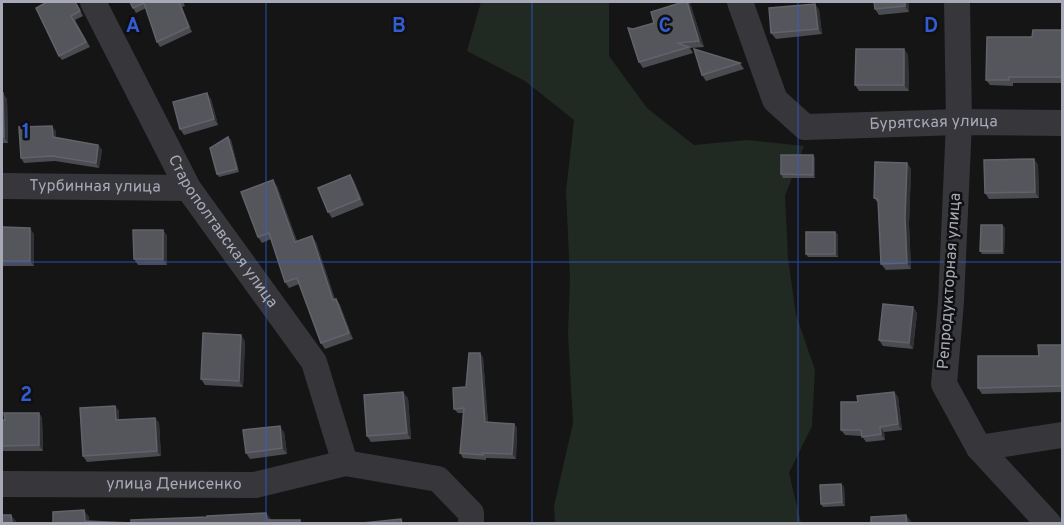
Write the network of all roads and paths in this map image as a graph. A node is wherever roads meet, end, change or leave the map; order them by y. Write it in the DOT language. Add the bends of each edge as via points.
graph roads {
  1 [pos="93,2"];
  2 [pos="741,2"];
  3 [pos="957,2"];
  4 [pos="959,122"];
  5 [pos="1062,123"];
  6 [pos="2,186"];
  7 [pos="188,188"];
  8 [pos="1062,435"];
  9 [pos="979,448"];
  10 [pos="345,463"];
  11 [pos="2,484"];
  12 [pos="471,524"];
  13 [pos="1049,524"];
  1 -- 7 [label="street, Старополтавская улица"];
  2 -- 4 [label="street, Бурятская улица" via="775,100 805,127"];
  3 -- 4 [label="street, Репродукторная улица"];
  4 -- 5 [label="street, Бурятская улица"];
  4 -- 9 [label="street, Репродукторная улица" via="944,384"];
  6 -- 7 [label="street, Турбинная улица"];
  7 -- 10 [label="street, Старополтавская улица" via="314,362"];
  8 -- 9 [label="street"];
  9 -- 13 [label="street, Репродукторная улица"];
  10 -- 11 [label="street, улица Денисенко" via="255,485"];
  10 -- 12 [label="street" via="438,479 471,513"];
}
